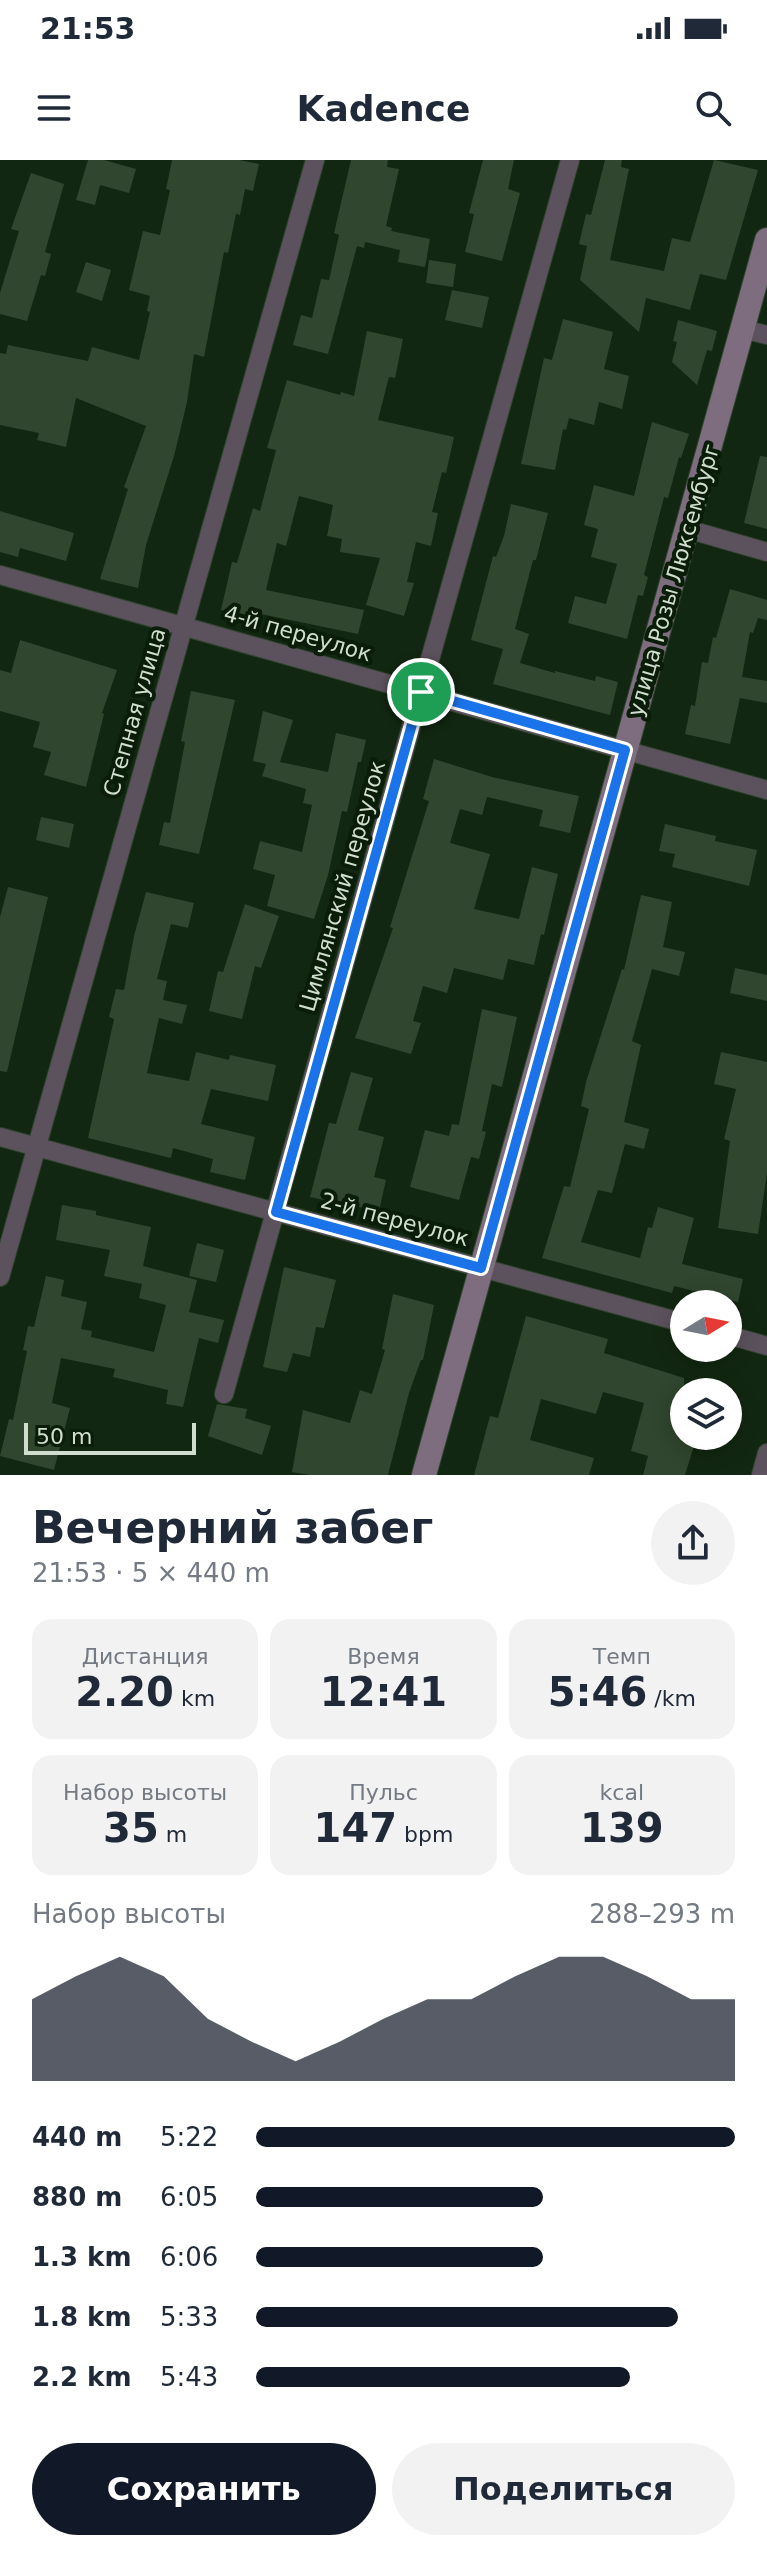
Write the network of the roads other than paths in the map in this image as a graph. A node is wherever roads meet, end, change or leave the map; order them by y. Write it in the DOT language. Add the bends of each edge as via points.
graph roads {
  1 [pos="315,160"];
  2 [pos="570,160"];
  3 [pos="767,240"];
  4 [pos="742,329"];
  5 [pos="767,335"];
  6 [pos="687,529"];
  7 [pos="767,552"];
  8 [pos="0,575"];
  9 [pos="184,625"];
  10 [pos="421,692"];
  11 [pos="625,750"];
  12 [pos="767,790"];
  13 [pos="0,1137"];
  14 [pos="37,1147"];
  15 [pos="276,1212"];
  16 [pos="481,1268"];
  17 [pos="0,1277"];
  18 [pos="670,1319"];
  19 [pos="742,1339"];
  20 [pos="767,1346"];
  21 [pos="224,1394"];
  22 [pos="767,1453"];
  23 [pos="424,1475"];
  24 [pos="761,1475"];
  1 -- 9 [label="street, Степная улица"];
  2 -- 10 [label="street, Цимлянский переулок"];
  3 -- 4 [label="street, улица Розы Люксембург"];
  4 -- 5 [label="street"];
  4 -- 6 [label="street, улица Розы Люксембург"];
  6 -- 7 [label="street"];
  6 -- 11 [label="street, улица Розы Люксембург"];
  8 -- 9 [label="street, 4-й переулок"];
  9 -- 10 [label="street, 4-й переулок"];
  9 -- 14 [label="street, Степная улица"];
  10 -- 11 [label="street, 4-й переулок"];
  10 -- 15 [label="street, Цимлянский переулок"];
  11 -- 12 [label="street, 4-й переулок"];
  11 -- 16 [label="street, улица Розы Люксембург"];
  13 -- 14 [label="street, 2-й переулок"];
  14 -- 15 [label="street, 2-й переулок"];
  14 -- 17 [label="street, Степная улица"];
  15 -- 16 [label="street, 2-й переулок"];
  15 -- 21 [label="street, Цимлянский переулок"];
  16 -- 18 [label="street, 2-й переулок"];
  16 -- 23 [label="street, улица Розы Люксембург"];
  19 -- 20 [label="street"];
  22 -- 24 [label="street"];
}
